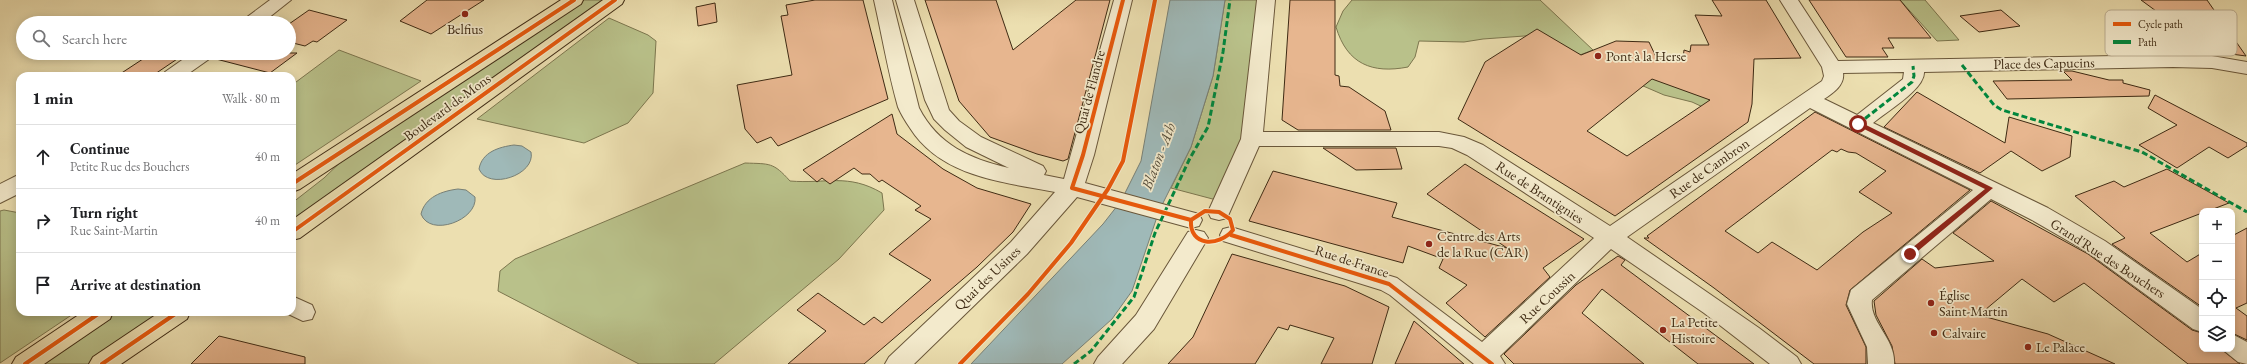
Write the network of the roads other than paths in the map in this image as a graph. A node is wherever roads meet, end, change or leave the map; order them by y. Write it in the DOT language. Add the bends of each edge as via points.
graph roads {
  1 [pos="282,0"];
  2 [pos="574,0"];
  3 [pos="615,0"];
  4 [pos="883,0"];
  5 [pos="905,0"];
  6 [pos="1123,0"];
  7 [pos="1266,0"];
  8 [pos="1788,0"];
  9 [pos="259,16"];
  10 [pos="195,60"];
  11 [pos="1913,66"];
  12 [pos="1832,67"];
  13 [pos="2247,68"];
  14 [pos="178,72"];
  15 [pos="1808,99"];
  16 [pos="1858,124"];
  17 [pos="1252,139"];
  18 [pos="296,181"];
  19 [pos="16,185"];
  20 [pos="1072,188"];
  21 [pos="1990,188"];
  22 [pos="0,196"];
  23 [pos="1219,212"];
  24 [pos="296,229"];
  25 [pos="1194,229"];
  26 [pos="1231,235"];
  27 [pos="1610,237"];
  28 [pos="95,316"];
  29 [pos="172,316"];
  30 [pos="2199,320"];
  31 [pos="2235,346"];
  32 [pos="2247,354"];
  33 [pos="1487,360"];
  34 [pos="25,364"];
  35 [pos="102,364"];
  36 [pos="898,364"];
  37 [pos="1108,364"];
  38 [pos="1788,364"];
  39 [pos="1881,364"];
  1 -- 9 [label="street"];
  2 -- 18 [label="main road, Boulevard de Mons"];
  3 -- 24 [label="main road, Boulevard de Mons"];
  4 -- 20 [label="street" via="909,108 917,124 931,141 949,156 970,166"];
  5 -- 20 [label="street" via="935,100 942,115 953,127 985,148"];
  6 -- 20 [label="street, Quai de Flandre"];
  7 -- 17 [label="street"];
  8 -- 12 [label="street"];
  10 -- 14 [label="street"];
  11 -- 12 [label="street, Place des Capucins"];
  11 -- 13 [label="street, Place des Capucins" via="2189,61"];
  11 -- 16 [label="street" via="1912,82"];
  12 -- 15 [label="street, Rue de Cambron" via="1834,76 1830,85"];
  15 -- 16 [label="street, Grand'Rue des Bouchers"];
  15 -- 27 [label="street, Rue de Cambron"];
  16 -- 21 [label="street, Grand'Rue des Bouchers"];
  17 -- 23 [label="street"];
  17 -- 27 [label="street, Rue de Brantignies" via="1439,139 1456,142 1475,150"];
  19 -- 22 [label="street"];
  20 -- 25 [label="street" via="1169,214"];
  20 -- 36 [label="street, Quai des Usines" via="1019,248"];
  21 -- 30 [label="street, Grand'Rue des Bouchers" via="2097,247"];
  21 -- 39 [label="street" via="1860,296 1861,308 1881,352"];
  23 -- 25 [label="street" via="1205,211"];
  23 -- 26 [label="street" via="1230,219 1233,230"];
  25 -- 26 [label="street" via="1215,242"];
  25 -- 37 [label="street" via="1145,322"];
  26 -- 33 [label="street, Rue de France" via="1389,284"];
  27 -- 33 [label="street, Rue Coussin"];
  27 -- 38 [label="street, Rue de Brantignies"];
  28 -- 34 [label="main road"];
  29 -- 35 [label="main road"];
  31 -- 32 [label="street"];
}
